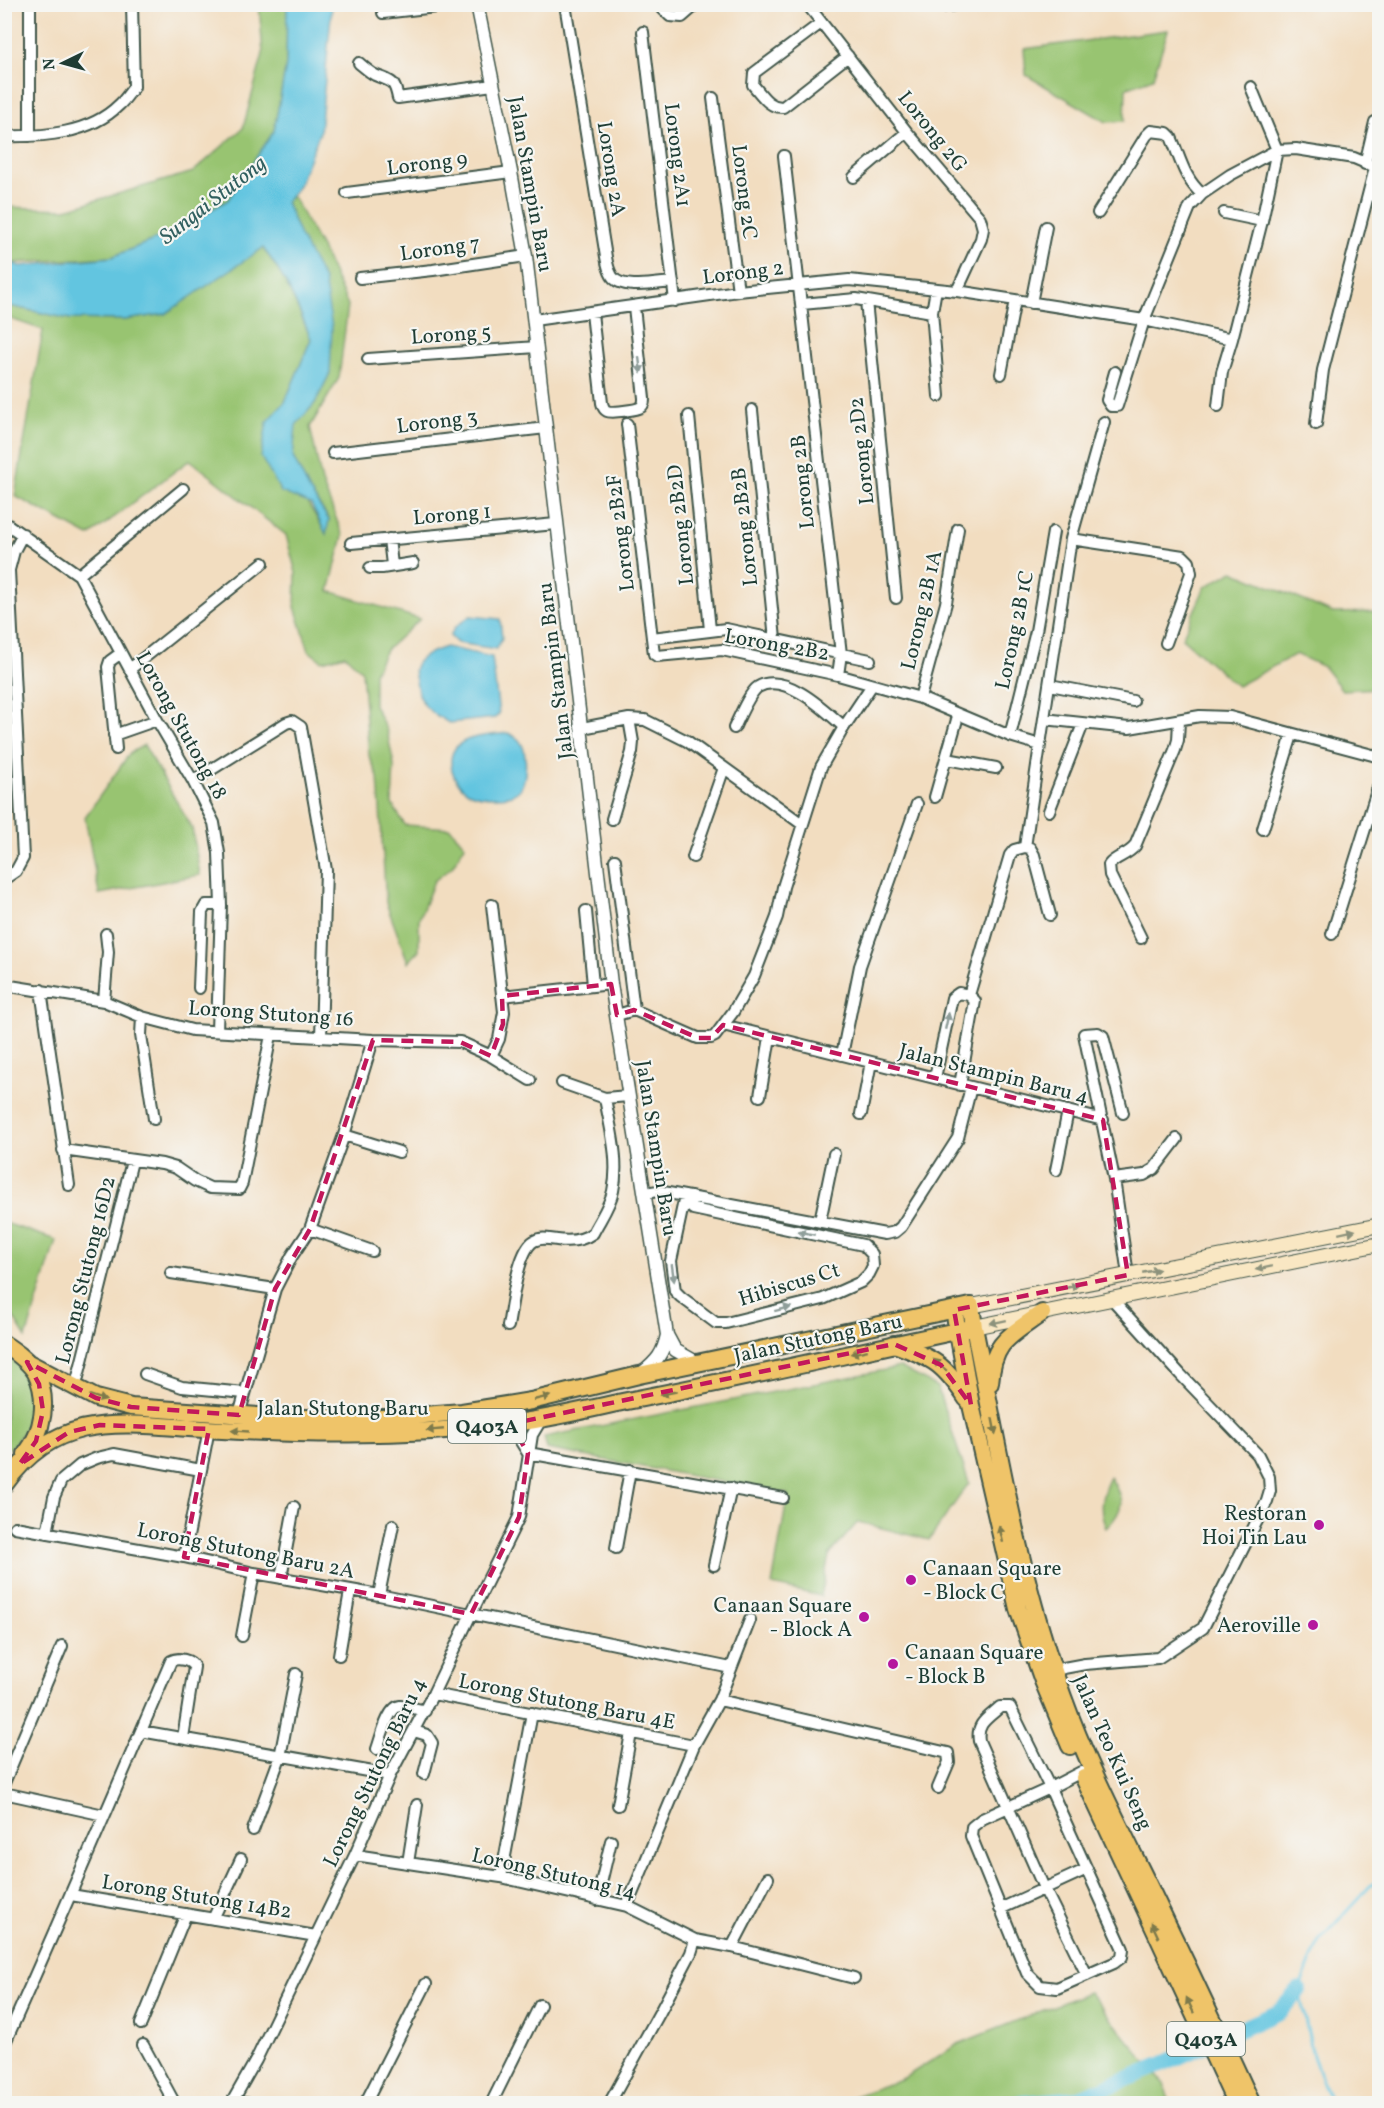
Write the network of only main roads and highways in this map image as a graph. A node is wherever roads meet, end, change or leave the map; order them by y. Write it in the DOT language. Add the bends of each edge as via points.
graph roads {
  1 [pos="1380,1225"];
  2 [pos="1380,1244"];
  3 [pos="972,1306"];
  4 [pos="954,1310"];
  5 [pos="1042,1313"];
  6 [pos="966,1329"];
  7 [pos="4,1344"];
  8 [pos="894,1344"];
  9 [pos="27,1362"];
  10 [pos="989,1402"];
  11 [pos="971,1405"];
  12 [pos="19,1465"];
  13 [pos="4,1476"];
  14 [pos="4,1485"];
  15 [pos="1186,1980"];
  16 [pos="1242,2098"];
  3 -- 1 [label="main road, one-way"];
  2 -- 5 [label="main road, one-way"];
  3 -- 4 [label="main road, Jalan Stutong Baru"];
  3 -- 6 [label="main road"];
  4 -- 6 [label="main road"];
  9 -- 4 [label="main road, Jalan Stutong Baru, one-way" via="75,1389 130,1407 310,1419 386,1418 462,1413 531,1401"];
  5 -- 6 [label="main road, one-way"];
  5 -- 10 [label="main road" via="997,1351"];
  6 -- 8 [label="main road, Jalan Stutong Baru / Q403A"];
  6 -- 10 [label="main road, Jalan Teo Kui Seng"];
  6 -- 11 [label="main road, Jalan Teo Kui Seng"];
  7 -- 9 [label="main road, Jalan Stutong Baru"];
  11 -- 8 [label="main road, one-way" via="941,1365 929,1356"];
  8 -- 12 [label="main road, Jalan Stutong Baru / Q403A, one-way" via="510,1424 386,1434 100,1425 69,1432 36,1450"];
  9 -- 12 [label="main road" via="39,1384 43,1411 36,1441"];
  10 -- 15 [label="main road, Jalan Teo Kui Seng, one-way" via="1018,1545 1053,1670 1085,1756"];
  15 -- 11 [label="main road, Jalan Teo Kui Seng, one-way" via="1081,1772 1046,1690 1018,1609"];
  12 -- 13 [label="main road"];
  12 -- 14 [label="main road"];
  15 -- 16 [label="main road, Jalan Teo Kui Seng"];
}
